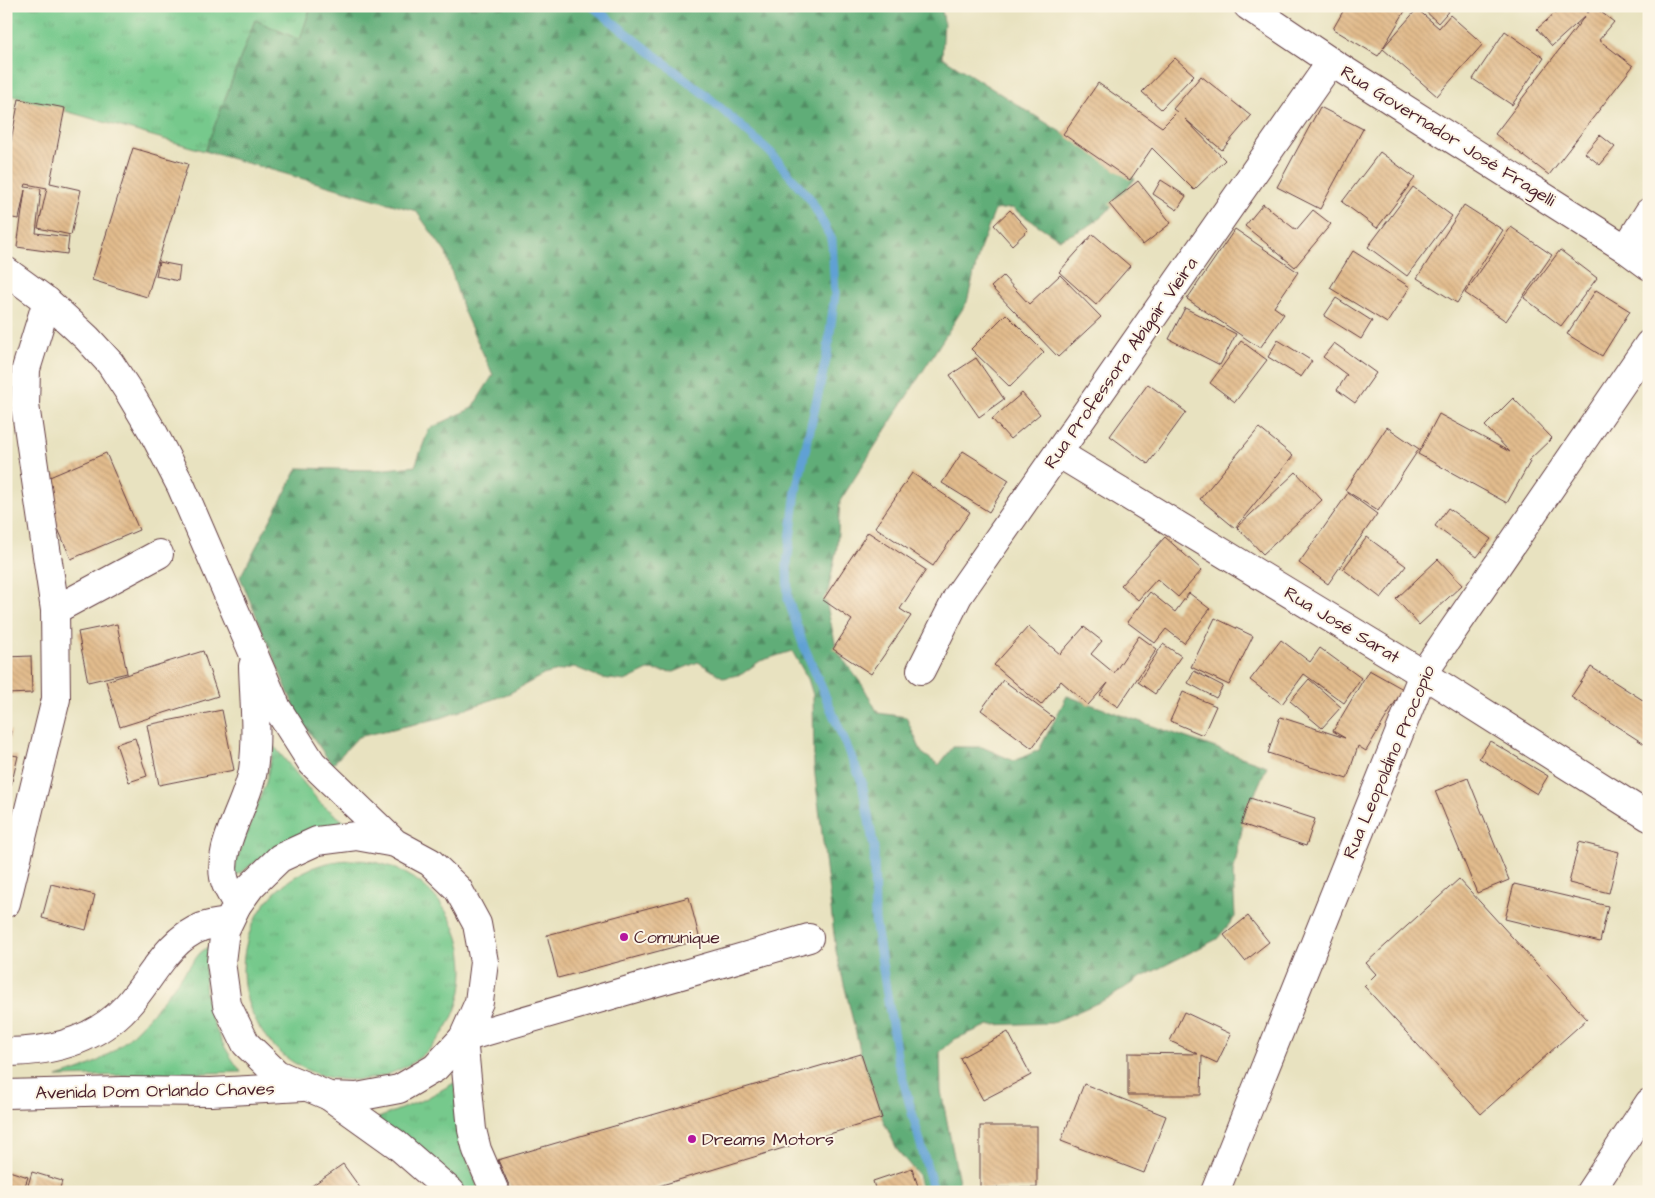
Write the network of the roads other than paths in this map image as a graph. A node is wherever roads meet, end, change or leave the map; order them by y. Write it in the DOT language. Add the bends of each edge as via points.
graph roads {
  1 [pos="1248,6"];
  2 [pos="1331,62"];
  3 [pos="1649,212"];
  4 [pos="1626,249"];
  5 [pos="1649,266"];
  6 [pos="6,271"];
  7 [pos="47,301"];
  8 [pos="1649,344"];
  9 [pos="1058,453"];
  10 [pos="159,554"];
  11 [pos="55,610"];
  12 [pos="253,655"];
  13 [pos="921,670"];
  14 [pos="1423,674"];
  15 [pos="1649,817"];
  16 [pos="395,843"];
  17 [pos="6,903"];
  18 [pos="233,913"];
  19 [pos="809,938"];
  20 [pos="463,1038"];
  21 [pos="6,1052"];
  22 [pos="304,1087"];
  23 [pos="6,1094"];
  24 [pos="329,1096"];
  25 [pos="1649,1103"];
  26 [pos="451,1192"];
  27 [pos="495,1192"];
  28 [pos="1214,1192"];
  29 [pos="1590,1192"];
  1 -- 2 [label="street, Rua Governador José Fragelli"];
  2 -- 4 [label="street, Rua Governador José Fragelli"];
  2 -- 9 [label="street, Rua Professora Abigair Vieira"];
  3 -- 4 [label="street"];
  4 -- 5 [label="street, Rua Governador José Fragelli"];
  6 -- 7 [label="street, Avenida Dom Orlando Chaves"];
  7 -- 11 [label="street" via="26,369 25,405"];
  7 -- 12 [label="street, Avenida Dom Orlando Chaves" via="110,363 154,434 181,486"];
  8 -- 14 [label="street, Rua Leopoldino Procopio"];
  9 -- 13 [label="street, Rua Professora Abigair Vieira" via="958,596"];
  9 -- 14 [label="street, Rua José Sarat"];
  10 -- 11 [label="street"];
  11 -- 17 [label="street" via="56,699"];
  12 -- 16 [label="street, Avenida Dom Orlando Chaves" via="277,708 312,763"];
  12 -- 18 [label="street, Avenida Dom Orlando Chaves" via="255,748 252,772 223,867"];
  14 -- 15 [label="street, Rua José Sarat"];
  14 -- 28 [label="street, Rua Leopoldino Procopio"];
  16 -- 18 [label="street, Avenida Dom Orlando Chaves" via="356,836 316,841 280,858 250,886"];
  16 -- 20 [label="street, Avenida Dom Orlando Chaves" via="430,862 458,889 477,924 484,962 479,1002"];
  18 -- 21 [label="street" via="191,932 174,946 127,1006 92,1034 53,1049"];
  18 -- 22 [label="street, Avenida Dom Orlando Chaves" via="221,962 227,1005 246,1044 277,1074"];
  19 -- 20 [label="street"];
  20 -- 24 [label="street, Avenida Dom Orlando Chaves" via="435,1068 399,1089 357,1097"];
  20 -- 27 [label="street, Avenida Dom Orlando Chaves" via="472,1130"];
  22 -- 23 [label="street, Avenida Dom Orlando Chaves" via="211,1092"];
  22 -- 24 [label="street, Avenida Dom Orlando Chaves"];
  24 -- 26 [label="street, Avenida Dom Orlando Chaves" via="396,1144"];
  25 -- 29 [label="street"];
}
